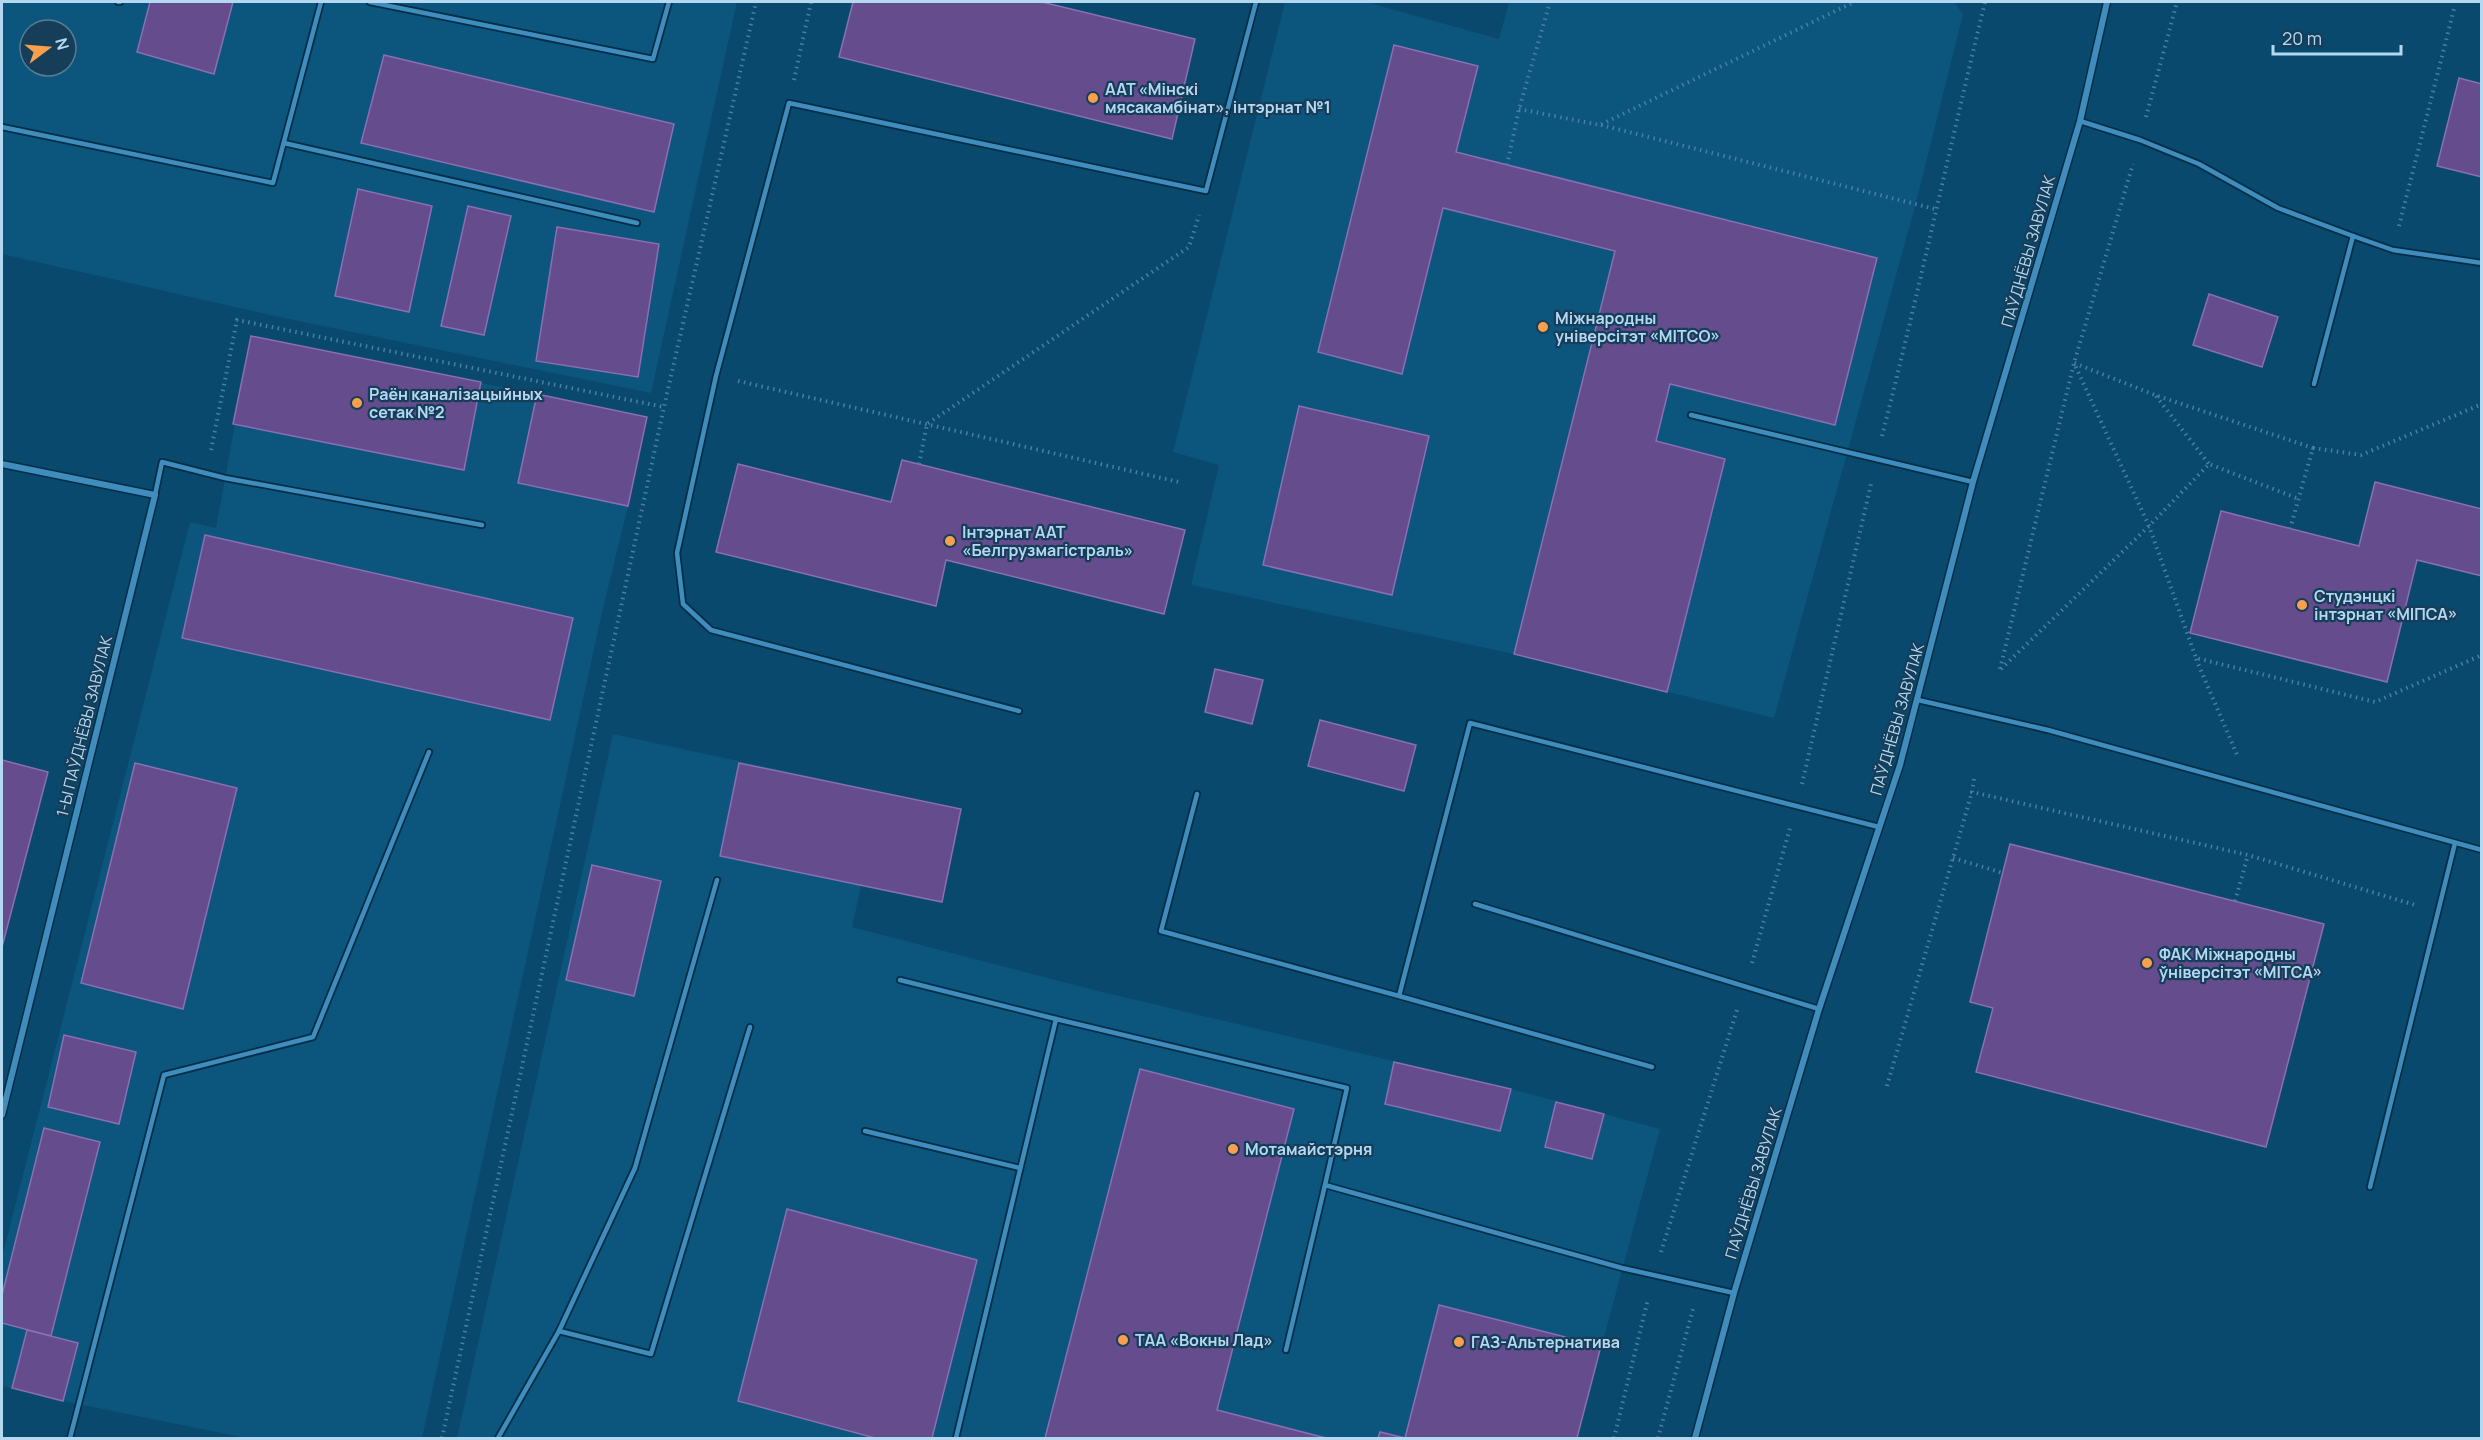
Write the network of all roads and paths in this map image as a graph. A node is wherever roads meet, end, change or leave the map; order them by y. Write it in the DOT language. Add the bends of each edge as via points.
graph roads {
  1 [pos="321,2"];
  2 [pos="370,2"];
  3 [pos="669,2"];
  4 [pos="756,2"];
  5 [pos="812,2"];
  6 [pos="1256,2"];
  7 [pos="1550,2"];
  8 [pos="1854,2"];
  9 [pos="1985,2"];
  10 [pos="2108,2"];
  11 [pos="2177,2"];
  12 [pos="2455,5"];
  13 [pos="789,103"];
  14 [pos="1519,109"];
  15 [pos="2080,121"];
  16 [pos="1600,125"];
  17 [pos="2,127"];
  18 [pos="2140,140"];
  19 [pos="284,143"];
  20 [pos="1507,165"];
  21 [pos="1206,191"];
  22 [pos="1935,209"];
  23 [pos="637,223"];
  24 [pos="2353,236"];
  25 [pos="2393,249"];
  26 [pos="2481,263"];
  27 [pos="2074,363"];
  28 [pos="716,376"];
  29 [pos="2314,384"];
  30 [pos="2155,395"];
  31 [pos="2481,404"];
  32 [pos="664,407"];
  33 [pos="1691,415"];
  34 [pos="927,424"];
  35 [pos="2313,448"];
  36 [pos="1877,457"];
  37 [pos="2,464"];
  38 [pos="919,464"];
  39 [pos="2209,464"];
  40 [pos="206,473"];
  41 [pos="1179,482"];
  42 [pos="1973,482"];
  43 [pos="155,495"];
  44 [pos="2299,499"];
  45 [pos="482,525"];
  46 [pos="2149,526"];
  47 [pos="2290,529"];
  48 [pos="2481,655"];
  49 [pos="2196,658"];
  50 [pos="1918,700"];
  51 [pos="1019,711"];
  52 [pos="429,752"];
  53 [pos="1974,779"];
  54 [pos="2251,788"];
  55 [pos="1972,792"];
  56 [pos="1197,794"];
  57 [pos="1797,806"];
  58 [pos="1879,827"];
  59 [pos="2455,843"];
  60 [pos="2481,850"];
  61 [pos="2248,855"];
  62 [pos="1953,858"];
  63 [pos="2003,873"];
  64 [pos="717,880"];
  65 [pos="2235,901"];
  66 [pos="1475,904"];
  67 [pos="2437,912"];
  68 [pos="900,980"];
  69 [pos="1745,986"];
  70 [pos="1400,996"];
  71 [pos="1820,1009"];
  72 [pos="1056,1019"];
  73 [pos="750,1027"];
  74 [pos="1652,1067"];
  75 [pos="1887,1086"];
  76 [pos="2,1115"];
  77 [pos="865,1131"];
  78 [pos="1020,1168"];
  79 [pos="1325,1185"];
  80 [pos="2370,1187"];
  81 [pos="1654,1275"];
  82 [pos="1700,1285"];
  83 [pos="1734,1293"];
  84 [pos="559,1331"];
  85 [pos="1286,1350"];
  86 [pos="70,1438"];
  87 [pos="442,1438"];
  88 [pos="498,1438"];
  89 [pos="956,1438"];
  90 [pos="1614,1438"];
  91 [pos="1658,1438"];
  92 [pos="1695,1438"];
  1 -- 19 [label="lane"];
  2 -- 3 [label="lane" via="653,58"];
  4 -- 32 [label="path"];
  5 -- 13 [label="path"];
  6 -- 21 [label="lane"];
  7 -- 14 [label="path"];
  8 -- 16 [label="path"];
  9 -- 22 [label="path"];
  10 -- 15 [label="street, ПАЎДНЁВЫ ЗАВУЛАК"];
  11 -- 18 [label="path"];
  12 -- 25 [label="path"];
  13 -- 21 [label="lane"];
  13 -- 28 [label="lane"];
  14 -- 16 [label="path"];
  14 -- 20 [label="path"];
  15 -- 18 [label="lane"];
  15 -- 42 [label="street, ПАЎДНЁВЫ ЗАВУЛАК"];
  16 -- 22 [label="path"];
  17 -- 19 [label="lane" via="273,183"];
  18 -- 24 [label="lane" via="2199,164 2278,208"];
  18 -- 27 [label="path"];
  19 -- 23 [label="lane"];
  21 -- 34 [label="path" via="1189,247"];
  22 -- 36 [label="path" via="1915,308"];
  24 -- 25 [label="lane"];
  24 -- 29 [label="lane"];
  25 -- 26 [label="lane"];
  27 -- 30 [label="path"];
  27 -- 46 [label="path"];
  27 -- 46 [label="path" via="2000,669"];
  28 -- 34 [label="path"];
  28 -- 51 [label="lane" via="677,553 683,604 711,630"];
  30 -- 35 [label="path"];
  30 -- 39 [label="path"];
  31 -- 35 [label="path" via="2361,455"];
  32 -- 40 [label="path" via="237,320"];
  32 -- 87 [label="path"];
  33 -- 36 [label="lane"];
  34 -- 38 [label="path"];
  34 -- 41 [label="path"];
  35 -- 44 [label="path"];
  36 -- 42 [label="lane"];
  36 -- 57 [label="path"];
  37 -- 43 [label="street"];
  39 -- 44 [label="path"];
  39 -- 46 [label="path"];
  40 -- 43 [label="lane" via="162,462"];
  40 -- 45 [label="lane"];
  42 -- 50 [label="street, ПАЎДНЁВЫ ЗАВУЛАК"];
  43 -- 76 [label="street, 1-Ы ПАЎДНЁВЫ ЗАВУЛАК"];
  44 -- 47 [label="path"];
  46 -- 49 [label="path"];
  48 -- 49 [label="path" via="2375,702"];
  49 -- 54 [label="path"];
  50 -- 54 [label="lane" via="2048,730"];
  50 -- 58 [label="street, ПАЎДНЁВЫ ЗАВУЛАК"];
  52 -- 86 [label="lane" via="313,1036 164,1075"];
  53 -- 55 [label="path"];
  54 -- 59 [label="lane"];
  55 -- 61 [label="path"];
  55 -- 62 [label="path"];
  56 -- 70 [label="lane" via="1161,932"];
  57 -- 58 [label="lane"];
  57 -- 69 [label="path"];
  57 -- 70 [label="lane" via="1470,723"];
  58 -- 71 [label="street, ПАЎДНЁВЫ ЗАВУЛАК"];
  59 -- 60 [label="lane"];
  59 -- 67 [label="lane"];
  61 -- 65 [label="path"];
  61 -- 67 [label="path"];
  62 -- 63 [label="path"];
  62 -- 75 [label="path"];
  64 -- 84 [label="lane" via="635,1168"];
  66 -- 69 [label="lane"];
  67 -- 80 [label="lane"];
  68 -- 72 [label="lane"];
  69 -- 71 [label="lane"];
  69 -- 81 [label="path"];
  70 -- 74 [label="lane"];
  71 -- 83 [label="street, ПАЎДНЁВЫ ЗАВУЛАК"];
  72 -- 78 [label="lane"];
  72 -- 79 [label="lane" via="1347,1088"];
  73 -- 84 [label="lane" via="651,1354"];
  77 -- 78 [label="lane"];
  78 -- 89 [label="lane"];
  79 -- 81 [label="lane"];
  79 -- 85 [label="lane"];
  81 -- 82 [label="lane"];
  81 -- 90 [label="path"];
  82 -- 83 [label="lane"];
  82 -- 91 [label="path"];
  83 -- 92 [label="street, ПАЎДНЁВЫ ЗАВУЛАК"];
  84 -- 88 [label="lane"];
}
